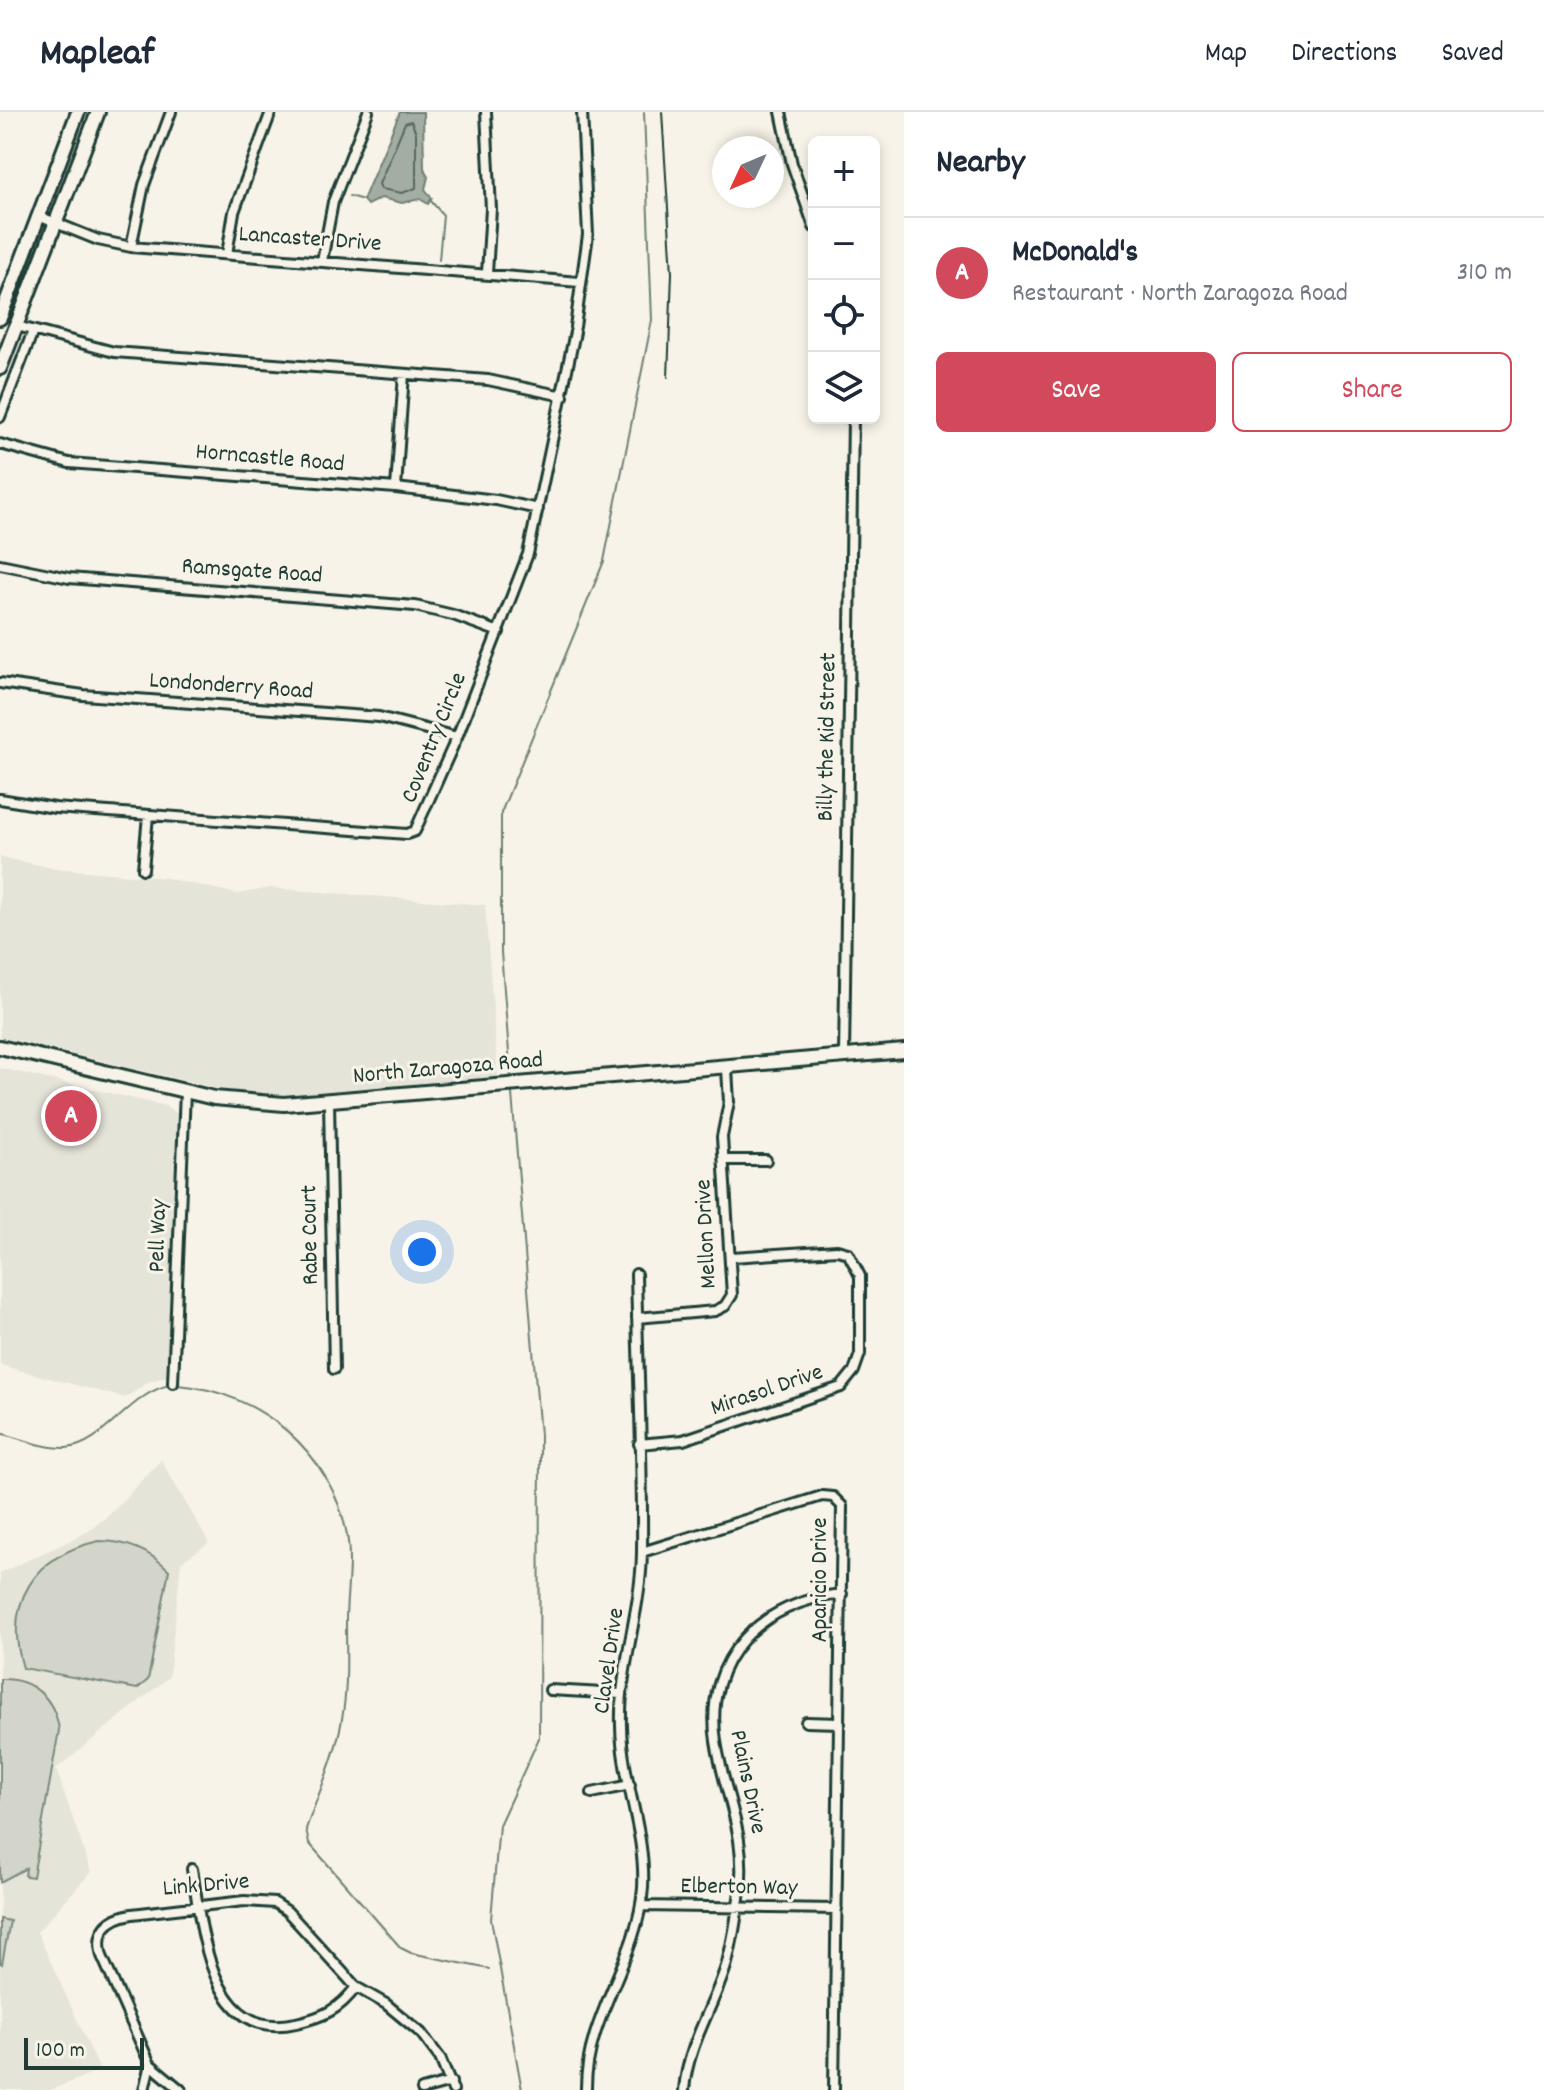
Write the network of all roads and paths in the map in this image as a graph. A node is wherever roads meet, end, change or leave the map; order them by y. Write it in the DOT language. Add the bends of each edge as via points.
graph roads {
  1 [pos="78,112"];
  2 [pos="98,112"];
  3 [pos="171,112"];
  4 [pos="271,112"];
  5 [pos="368,112"];
  6 [pos="486,112"];
  7 [pos="582,112"];
  8 [pos="781,112"];
  9 [pos="808,210"];
  10 [pos="41,217"];
  11 [pos="57,224"];
  12 [pos="131,247"];
  13 [pos="227,254"];
  14 [pos="322,261"];
  15 [pos="487,273"];
  16 [pos="580,282"];
  17 [pos="0,319"];
  18 [pos="17,326"];
  19 [pos="33,331"];
  20 [pos="0,368"];
  21 [pos="404,374"];
  22 [pos="563,396"];
  23 [pos="0,417"];
  24 [pos="853,424"];
  25 [pos="0,444"];
  26 [pos="396,488"];
  27 [pos="538,509"];
  28 [pos="0,564"];
  29 [pos="499,632"];
  30 [pos="0,683"];
  31 [pos="457,737"];
  32 [pos="0,799"];
  33 [pos="148,816"];
  34 [pos="143,869"];
  35 [pos="0,1047"];
  36 [pos="904,1051"];
  37 [pos="844,1057"];
  38 [pos="727,1069"];
  39 [pos="185,1091"];
  40 [pos="329,1101"];
  41 [pos="724,1160"];
  42 [pos="766,1160"];
  43 [pos="732,1257"];
  44 [pos="636,1274"];
  45 [pos="637,1318"];
  46 [pos="334,1369"];
  47 [pos="173,1383"];
  48 [pos="639,1444"];
  49 [pos="642,1552"];
  50 [pos="842,1594"];
  51 [pos="550,1690"];
  52 [pos="621,1694"];
  53 [pos="806,1722"];
  54 [pos="840,1723"];
  55 [pos="630,1785"];
  56 [pos="592,1793"];
  57 [pos="192,1869"];
  58 [pos="198,1906"];
  59 [pos="641,1906"];
  60 [pos="737,1908"];
  61 [pos="837,1909"];
  62 [pos="356,1987"];
  63 [pos="150,2064"];
  64 [pos="452,2086"];
  65 [pos="144,2090"];
  66 [pos="181,2090"];
  67 [pos="422,2090"];
  68 [pos="586,2090"];
  69 [pos="684,2090"];
  70 [pos="834,2090"];
  1 -- 10 [label="main road"];
  2 -- 11 [label="main road"];
  3 -- 12 [label="street" via="144,185"];
  4 -- 13 [label="street" via="234,212"];
  5 -- 14 [label="street" via="333,202"];
  6 -- 15 [label="street" via="491,209"];
  7 -- 16 [label="street, Coventry Circle" via="588,202"];
  8 -- 9 [label="street"];
  10 -- 11 [label="street, Lancaster Drive"];
  10 -- 17 [label="main road"];
  11 -- 12 [label="street, Lancaster Drive"];
  11 -- 18 [label="main road"];
  12 -- 13 [label="street, Lancaster Drive"];
  13 -- 14 [label="street, Lancaster Drive"];
  14 -- 15 [label="street, Lancaster Drive"];
  15 -- 16 [label="street, Lancaster Drive"];
  16 -- 22 [label="street, Coventry Circle"];
  17 -- 18 [label="main road"];
  18 -- 19 [label="street"];
  18 -- 20 [label="main road"];
  19 -- 21 [label="street" via="114,352"];
  19 -- 23 [label="street"];
  21 -- 22 [label="street" via="488,380"];
  21 -- 26 [label="street"];
  22 -- 27 [label="street, Coventry Circle"];
  24 -- 37 [label="street, Billy the Kid Street"];
  25 -- 26 [label="street, Horncastle Road" via="90,465"];
  26 -- 27 [label="street, Horncastle Road"];
  27 -- 29 [label="street, Coventry Circle"];
  28 -- 29 [label="street, Ramsgate Road" via="69,578 415,606"];
  29 -- 31 [label="street, Coventry Circle"];
  30 -- 31 [label="street, Londonderry Road" via="83,695 379,717"];
  31 -- 33 [label="street, Coventry Circle" via="423,821 409,834"];
  32 -- 33 [label="street, Coventry Circle"];
  33 -- 34 [label="street"];
  35 -- 39 [label="main road, North Zaragoza Road"];
  36 -- 37 [label="main road, North Zaragoza Road"];
  37 -- 38 [label="main road, North Zaragoza Road"];
  38 -- 40 [label="main road, North Zaragoza Road"];
  38 -- 41 [label="street, Mellon Drive"];
  39 -- 40 [label="main road, North Zaragoza Road" via="257,1104"];
  39 -- 47 [label="street, Pell Way"];
  40 -- 46 [label="street, Rabe Court"];
  41 -- 42 [label="street"];
  41 -- 43 [label="street, Mellon Drive"];
  43 -- 45 [label="street, Mellon Drive" via="733,1288 725,1306 711,1312"];
  43 -- 48 [label="street, Mirasol Drive" via="848,1253 860,1276 860,1354 854,1371 837,1390 803,1403 683,1440"];
  44 -- 45 [label="street, Clavel Drive"];
  45 -- 48 [label="street, Clavel Drive"];
  48 -- 49 [label="street, Clavel Drive"];
  49 -- 50 [label="street, Aparicio Drive" via="827,1495 843,1512"];
  49 -- 52 [label="street, Clavel Drive"];
  50 -- 54 [label="street, Aparicio Drive"];
  50 -- 60 [label="street, Plains Drive" via="812,1597 769,1617 741,1641 721,1677 714,1720 739,1837"];
  51 -- 52 [label="street"];
  52 -- 55 [label="street, Clavel Drive"];
  53 -- 54 [label="street"];
  54 -- 61 [label="street, Aparicio Drive"];
  55 -- 56 [label="street"];
  55 -- 59 [label="street, Clavel Drive" via="643,1850"];
  57 -- 58 [label="street"];
  58 -- 62 [label="street, Link Drive" via="275,1903"];
  58 -- 62 [label="street" via="207,1956 228,2000 245,2018 272,2026 319,2018 336,2010"];
  58 -- 63 [label="street, Link Drive" via="119,1916 107,1923 101,1936 102,1956"];
  59 -- 60 [label="street, Elberton Way"];
  59 -- 68 [label="street, Clavel Drive" via="624,1967 592,2038"];
  60 -- 61 [label="street, Elberton Way"];
  60 -- 69 [label="street, Plains Drive" via="727,1964 693,2045"];
  61 -- 70 [label="street, Aparicio Drive"];
  62 -- 64 [label="street, Link Drive" via="421,2033"];
  63 -- 65 [label="street"];
  63 -- 66 [label="street"];
  64 -- 67 [label="street"];
}
